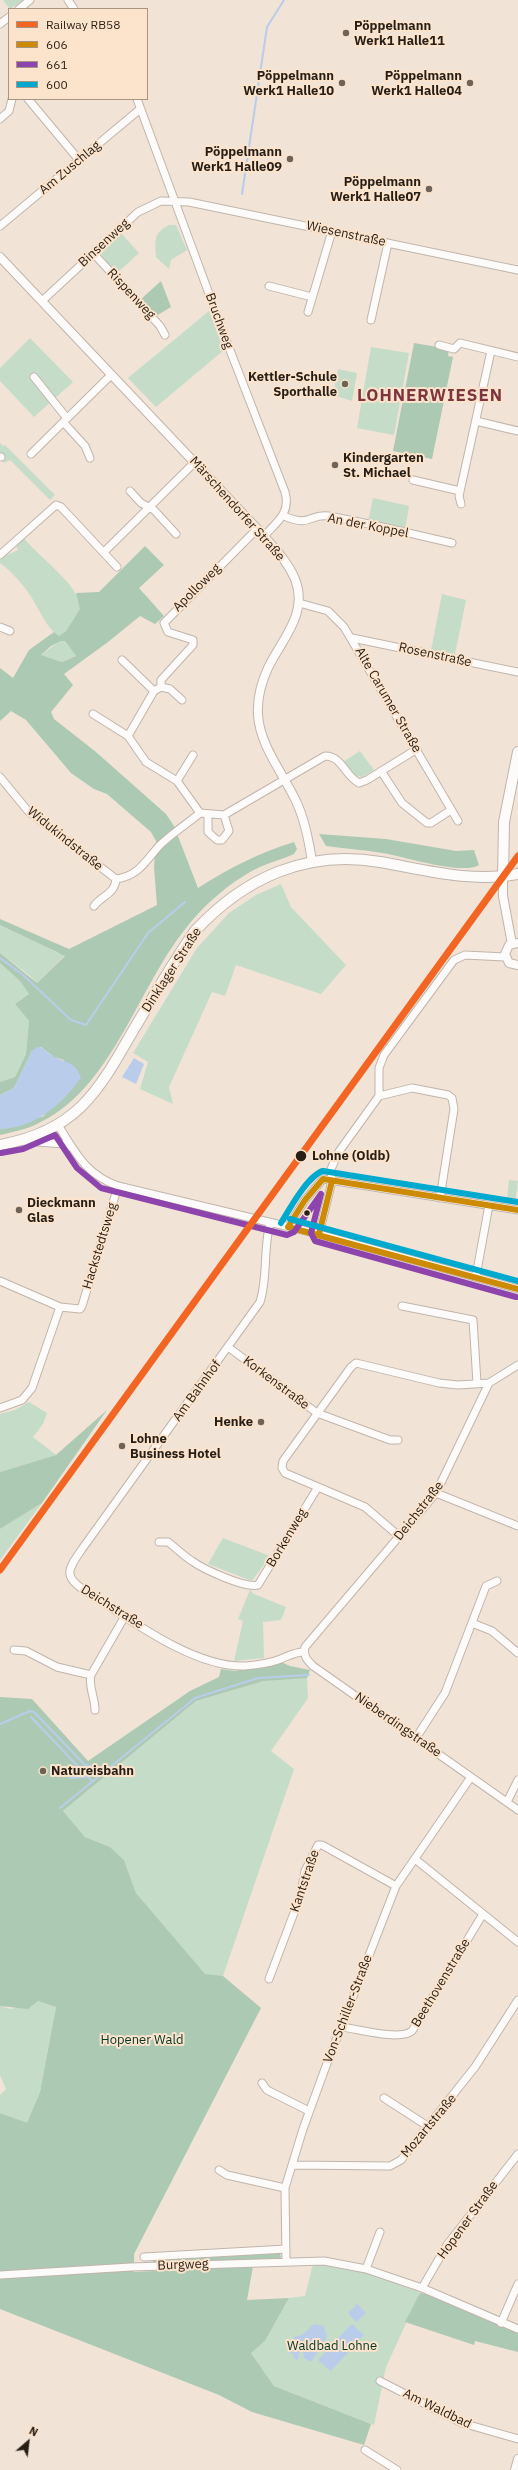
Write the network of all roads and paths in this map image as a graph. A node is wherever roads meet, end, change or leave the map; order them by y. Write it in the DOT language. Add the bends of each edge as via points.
graph roads {
  1 [pos="30,0"];
  2 [pos="20,8"];
  3 [pos="8,18"];
  4 [pos="0,24"];
  5 [pos="12,100"];
  6 [pos="29,100"];
  7 [pos="137,100"];
  8 [pos="140,110"];
  9 [pos="0,119"];
  10 [pos="79,160"];
  11 [pos="174,201"];
  12 [pos="0,226"];
  13 [pos="332,231"];
  14 [pos="388,243"];
  15 [pos="94,254"];
  16 [pos="0,257"];
  17 [pos="518,270"];
  18 [pos="269,286"];
  19 [pos="312,297"];
  20 [pos="42,301"];
  21 [pos="308,312"];
  22 [pos="371,320"];
  23 [pos="165,335"];
  24 [pos="439,345"];
  25 [pos="492,352"];
  26 [pos="518,357"];
  27 [pos="111,375"];
  28 [pos="34,377"];
  29 [pos="65,420"];
  30 [pos="476,421"];
  31 [pos="518,431"];
  32 [pos="31,454"];
  33 [pos="90,458"];
  34 [pos="195,462"];
  35 [pos="413,480"];
  36 [pos="130,491"];
  37 [pos="460,491"];
  38 [pos="461,504"];
  39 [pos="148,506"];
  40 [pos="284,516"];
  41 [pos="257,529"];
  42 [pos="176,534"];
  43 [pos="264,536"];
  44 [pos="452,543"];
  45 [pos="104,552"];
  46 [pos="0,555"];
  47 [pos="117,567"];
  48 [pos="298,603"];
  49 [pos="0,627"];
  50 [pos="10,631"];
  51 [pos="352,638"];
  52 [pos="122,660"];
  53 [pos="518,672"];
  54 [pos="157,689"];
  55 [pos="182,700"];
  56 [pos="94,714"];
  57 [pos="128,736"];
  58 [pos="417,749"];
  59 [pos="518,752"];
  60 [pos="193,755"];
  61 [pos="381,771"];
  62 [pos="0,777"];
  63 [pos="284,779"];
  64 [pos="177,781"];
  65 [pos="451,810"];
  66 [pos="204,814"];
  67 [pos="224,815"];
  68 [pos="458,821"];
  69 [pos="312,862"];
  70 [pos="518,874"];
  71 [pos="503,877"];
  72 [pos="116,879"];
  73 [pos="94,906"];
  74 [pos="515,943"];
  75 [pos="505,957"];
  76 [pos="518,965"];
  77 [pos="379,1096"];
  78 [pos="58,1125"];
  79 [pos="21,1141"];
  80 [pos="0,1145"];
  81 [pos="74,1149"];
  82 [pos="332,1181"];
  83 [pos="118,1186"];
  84 [pos="440,1198"];
  85 [pos="489,1205"];
  86 [pos="518,1210"];
  87 [pos="270,1223"];
  88 [pos="288,1227"];
  89 [pos="320,1234"];
  90 [pos="476,1276"];
  91 [pos="0,1281"];
  92 [pos="518,1289"];
  93 [pos="402,1306"];
  94 [pos="60,1307"];
  95 [pos="228,1347"];
  96 [pos="518,1365"];
  97 [pos="477,1383"];
  98 [pos="489,1383"];
  99 [pos="0,1408"];
  100 [pos="317,1413"];
  101 [pos="398,1440"];
  102 [pos="318,1487"];
  103 [pos="436,1493"];
  104 [pos="518,1526"];
  105 [pos="400,1537"];
  106 [pos="159,1542"];
  107 [pos="72,1564"];
  108 [pos="497,1581"];
  109 [pos="126,1616"];
  110 [pos="472,1623"];
  111 [pos="14,1650"];
  112 [pos="304,1652"];
  113 [pos="518,1653"];
  114 [pos="91,1675"];
  115 [pos="95,1710"];
  116 [pos="416,1738"];
  117 [pos="471,1777"];
  118 [pos="518,1780"];
  119 [pos="506,1802"];
  120 [pos="518,1810"];
  121 [pos="415,1859"];
  122 [pos="396,1886"];
  123 [pos="483,1914"];
  124 [pos="518,1942"];
  125 [pos="268,1979"];
  126 [pos="518,2000"];
  127 [pos="342,2027"];
  128 [pos="262,2083"];
  129 [pos="384,2098"];
  130 [pos="309,2112"];
  131 [pos="429,2127"];
  132 [pos="518,2154"];
  133 [pos="292,2165"];
  134 [pos="219,2170"];
  135 [pos="285,2188"];
  136 [pos="380,2232"];
  137 [pos="286,2249"];
  138 [pos="144,2257"];
  139 [pos="286,2261"];
  140 [pos="366,2269"];
  141 [pos="0,2275"];
  142 [pos="518,2284"];
  143 [pos="422,2288"];
  144 [pos="501,2323"];
  145 [pos="518,2329"];
  146 [pos="380,2381"];
  147 [pos="518,2439"];
  148 [pos="365,2450"];
  149 [pos="518,2459"];
  150 [pos="397,2470"];
  151 [pos="515,2470"];
  1 -- 2 [label="street"];
  3 -- 4 [label="street"];
  5 -- 9 [label="street" via="9,111"];
  6 -- 10 [label="street"];
  7 -- 8 [label="street, Bruchweg"];
  8 -- 10 [label="street, Am Zuschlag"];
  8 -- 11 [label="street, Bruchweg"];
  10 -- 12 [label="street, Am Zuschlag"];
  11 -- 13 [label="street, Wiesenstraße"];
  11 -- 15 [label="street, Binsenweg" via="162,201 138,212"];
  11 -- 40 [label="street, Bruchweg" via="285,492 287,501"];
  13 -- 14 [label="street, Wiesenstraße"];
  13 -- 19 [label="street"];
  14 -- 17 [label="street, Wiesenstraße"];
  14 -- 22 [label="street"];
  15 -- 20 [label="street, Binsenweg"];
  15 -- 23 [label="street, Rispenweg" via="160,326"];
  16 -- 20 [label="street, Märschendorfer Straße"];
  18 -- 19 [label="street"];
  19 -- 21 [label="street"];
  20 -- 27 [label="street, Märschendorfer Straße"];
  24 -- 25 [label="street" via="454,349 460,343"];
  25 -- 26 [label="street"];
  25 -- 30 [label="street"];
  27 -- 29 [label="street"];
  27 -- 34 [label="street, Märschendorfer Straße"];
  28 -- 29 [label="street"];
  29 -- 32 [label="street"];
  29 -- 33 [label="street" via="85,446"];
  30 -- 31 [label="street"];
  30 -- 37 [label="street"];
  34 -- 39 [label="street"];
  34 -- 41 [label="street, Märschendorfer Straße"];
  35 -- 37 [label="street"];
  36 -- 39 [label="street"];
  37 -- 38 [label="street"];
  39 -- 42 [label="street"];
  39 -- 45 [label="street"];
  40 -- 43 [label="street"];
  40 -- 44 [label="street, An der Koppel" via="305,522 326,516"];
  41 -- 43 [label="street, Märschendorfer Straße"];
  41 -- 54 [label="street, Apolloweg" via="164,623 168,632 193,640 193,645 161,680"];
  43 -- 48 [label="street, Märschendorfer Straße" via="287,563 296,580"];
  45 -- 46 [label="street" via="61,507 56,505"];
  45 -- 47 [label="street"];
  48 -- 51 [label="street, Alte Carumer Straße" via="328,611 340,621"];
  48 -- 63 [label="street, Märschendorfer Straße" via="289,634 261,683 258,700 261,732"];
  49 -- 50 [label="street"];
  51 -- 53 [label="street, Rosenstraße"];
  51 -- 58 [label="street, Alte Carumer Straße"];
  52 -- 54 [label="street"];
  54 -- 55 [label="street" via="170,690"];
  54 -- 57 [label="street"];
  56 -- 57 [label="street"];
  57 -- 64 [label="street" via="149,766"];
  58 -- 61 [label="street"];
  58 -- 65 [label="street, Alte Carumer Straße"];
  59 -- 71 [label="main road" via="504,822"];
  60 -- 64 [label="street"];
  61 -- 63 [label="street" via="358,783 339,761 332,756 325,756"];
  61 -- 65 [label="street" via="402,802 428,823 431,824"];
  62 -- 72 [label="street, Widukindstraße" via="28,811"];
  63 -- 67 [label="street"];
  63 -- 69 [label="street, Märschendorfer Straße" via="296,801 308,835"];
  64 -- 66 [label="street"];
  65 -- 68 [label="street, Alte Carumer Straße"];
  66 -- 67 [label="street"];
  66 -- 67 [label="street" via="208,832 217,840 222,840 229,831"];
  66 -- 72 [label="street, Widukindstraße" via="160,846 141,869 126,878"];
  69 -- 71 [label="main road, Dinklager Straße" via="378,862 449,876"];
  69 -- 78 [label="main road, Dinklager Straße" via="280,871 248,885 210,915 178,955 104,1080 81,1108"];
  70 -- 71 [label="main road, Dinklager Straße"];
  71 -- 74 [label="street" via="503,896"];
  72 -- 73 [label="street, Widukindstraße" via="116,887"];
  74 -- 75 [label="street" via="507,948"];
  75 -- 76 [label="street" via="509,963"];
  75 -- 77 [label="street" via="465,955 454,960 384,1056 379,1068"];
  77 -- 82 [label="street" via="338,1153 331,1169"];
  77 -- 84 [label="street" via="412,1088 448,1094 452,1098 454,1109"];
  78 -- 79 [label="main road, Dinklager Straße"];
  78 -- 81 [label="street"];
  79 -- 80 [label="main road, Dinklager Straße"];
  79 -- 81 [label="street" via="65,1144"];
  81 -- 83 [label="street" via="90,1171 104,1181"];
  82 -- 84 [label="street"];
  82 -- 88 [label="street" via="323,1179 305,1200"];
  82 -- 89 [label="street"];
  83 -- 87 [label="street"];
  83 -- 94 [label="street, Hackstedtsweg" via="82,1306 76,1309"];
  84 -- 85 [label="street"];
  85 -- 86 [label="street"];
  85 -- 90 [label="street"];
  87 -- 88 [label="street"];
  87 -- 95 [label="street, Am Bahnhof" via="265,1246 265,1282 260,1302"];
  88 -- 89 [label="street"];
  89 -- 90 [label="street"];
  90 -- 92 [label="street"];
  91 -- 94 [label="street"];
  93 -- 97 [label="street" via="473,1320"];
  94 -- 99 [label="street" via="32,1388 22,1400"];
  95 -- 100 [label="street, Korkenstraße"];
  95 -- 107 [label="street, Am Bahnhof"];
  96 -- 98 [label="street"];
  97 -- 98 [label="street, Korkenstraße"];
  97 -- 100 [label="street, Korkenstraße" via="458,1385 419,1380 362,1363 356,1364"];
  98 -- 103 [label="street, Deichstraße"];
  100 -- 101 [label="street" via="390,1440"];
  100 -- 102 [label="street" via="283,1461 282,1468 285,1472"];
  102 -- 105 [label="street" via="365,1507"];
  102 -- 106 [label="street, Borkenweg" via="262,1581 254,1586 206,1569 168,1542"];
  103 -- 104 [label="street"];
  103 -- 105 [label="street, Deichstraße"];
  105 -- 112 [label="street, Deichstraße"];
  107 -- 109 [label="street, Deichstraße" via="70,1574 75,1585"];
  108 -- 110 [label="street" via="486,1586"];
  109 -- 112 [label="street, Deichstraße" via="206,1661 246,1666"];
  109 -- 114 [label="street"];
  110 -- 113 [label="street" via="492,1631"];
  110 -- 116 [label="street" via="441,1700"];
  111 -- 114 [label="street" via="26,1651 57,1667"];
  112 -- 116 [label="street, Nieberdingstraße" via="313,1666"];
  114 -- 115 [label="street" via="89,1682 95,1699"];
  116 -- 117 [label="street, Nieberdingstraße"];
  117 -- 119 [label="street, Nieberdingstraße"];
  117 -- 121 [label="street, Von-Schiller-Straße"];
  118 -- 119 [label="street"];
  119 -- 120 [label="street, Nieberdingstraße"];
  121 -- 122 [label="street, Von-Schiller-Straße"];
  121 -- 123 [label="street"];
  122 -- 125 [label="street, Kantstraße" via="318,1845 305,1871 300,1897"];
  122 -- 127 [label="street, Von-Schiller-Straße"];
  123 -- 124 [label="street"];
  123 -- 127 [label="street, Beethovenstraße" via="416,2026 406,2036"];
  126 -- 131 [label="street, Mozartstraße" via="483,2056"];
  127 -- 130 [label="street, Von-Schiller-Straße"];
  128 -- 130 [label="street" via="267,2090"];
  129 -- 131 [label="street"];
  130 -- 133 [label="street, Von-Schiller-Straße"];
  131 -- 133 [label="street, Mozartstraße" via="401,2160 390,2166"];
  132 -- 143 [label="street, Hopener Straße" via="447,2245"];
  133 -- 135 [label="street, Von-Schiller-Straße"];
  134 -- 135 [label="street" via="227,2175"];
  135 -- 137 [label="street, Von-Schiller-Straße"];
  136 -- 140 [label="street"];
  137 -- 138 [label="street"];
  137 -- 139 [label="street, Von-Schiller-Straße"];
  139 -- 140 [label="street, Burgweg" via="324,2261"];
  139 -- 141 [label="street, Burgweg"];
  140 -- 143 [label="street, Burgweg"];
  142 -- 144 [label="street"];
  143 -- 144 [label="street, Burgweg"];
  144 -- 145 [label="street, Burgweg"];
  146 -- 147 [label="street, Am Waldbad" via="462,2423"];
  148 -- 150 [label="street"];
  149 -- 151 [label="street"];
}
